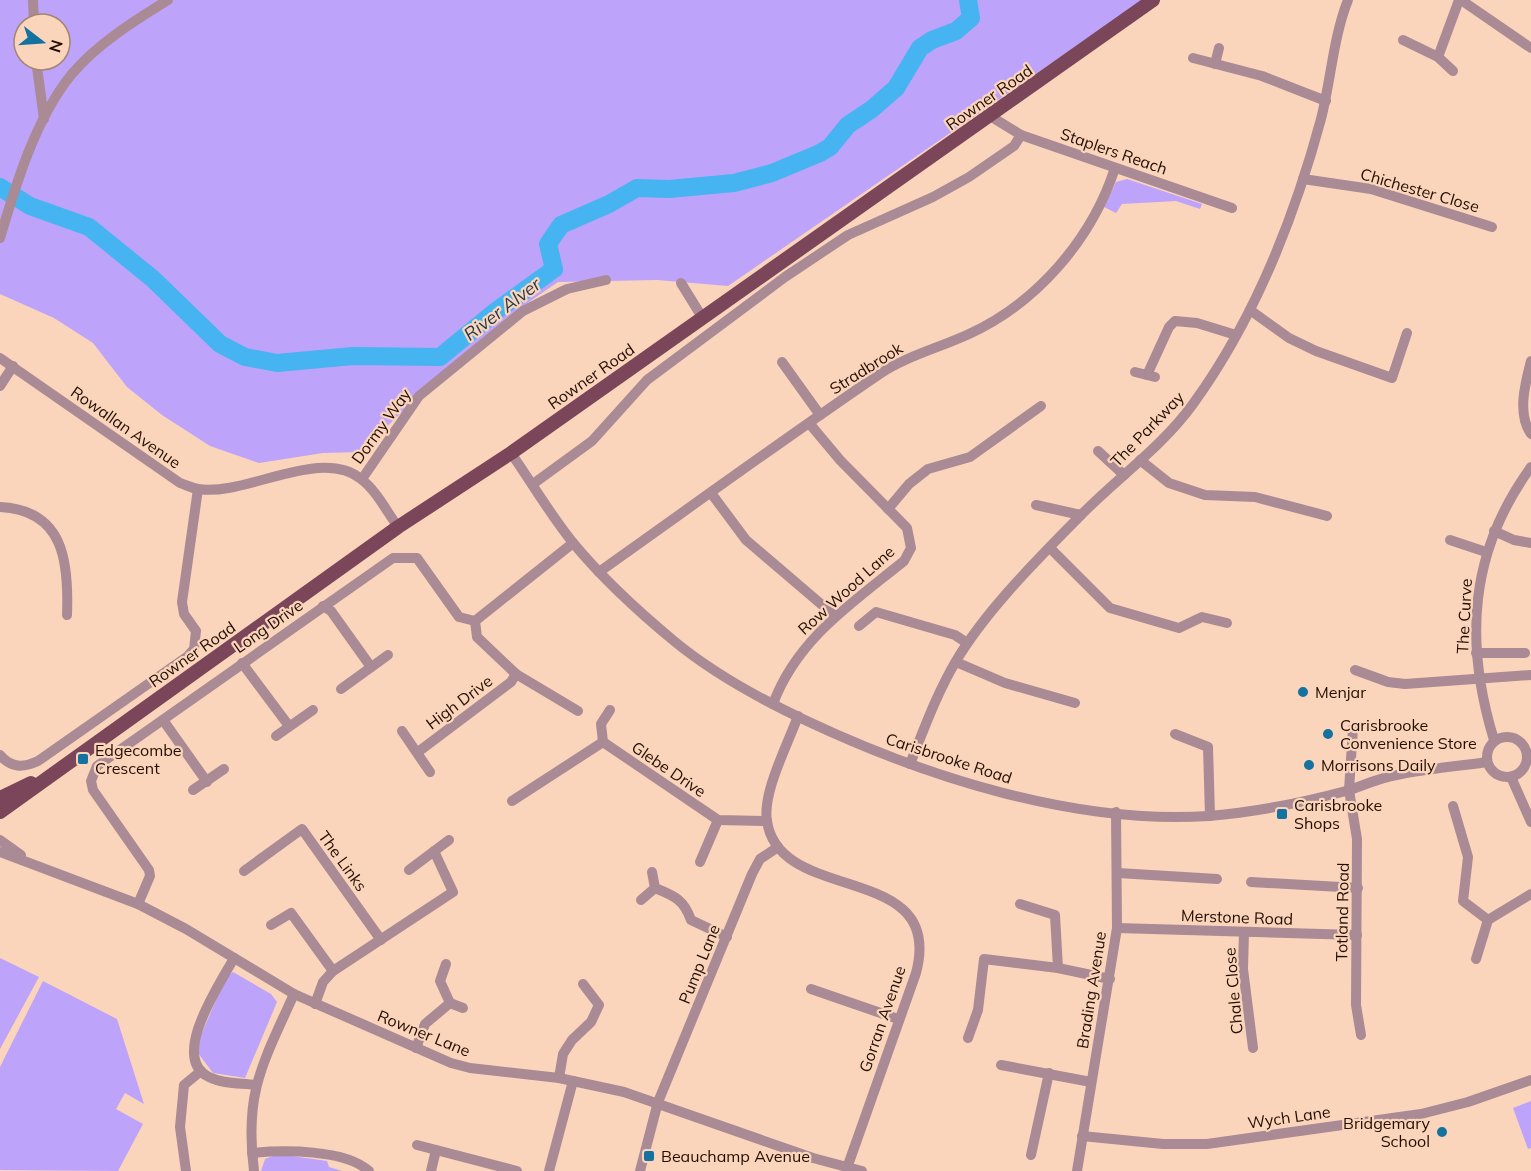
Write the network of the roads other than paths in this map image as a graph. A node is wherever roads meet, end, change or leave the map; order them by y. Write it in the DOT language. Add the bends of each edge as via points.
graph roads {
  1 [pos="168,0"];
  2 [pos="1153,0"];
  3 [pos="1348,0"];
  4 [pos="1462,1"];
  5 [pos="1403,40"];
  6 [pos="1219,48"];
  7 [pos="1531,48"];
  8 [pos="1438,57"];
  9 [pos="1194,58"];
  10 [pos="1215,64"];
  11 [pos="1453,71"];
  12 [pos="38,72"];
  13 [pos="1326,101"];
  14 [pos="990,116"];
  15 [pos="44,119"];
  16 [pos="1021,135"];
  17 [pos="1115,168"];
  18 [pos="1303,179"];
  19 [pos="1232,208"];
  20 [pos="1492,227"];
  21 [pos="0,238"];
  22 [pos="606,280"];
  23 [pos="681,282"];
  24 [pos="1250,310"];
  25 [pos="702,317"];
  26 [pos="1407,333"];
  27 [pos="1236,335"];
  28 [pos="0,358"];
  29 [pos="1531,361"];
  30 [pos="782,362"];
  31 [pos="13,366"];
  32 [pos="1135,372"];
  33 [pos="0,386"];
  34 [pos="1041,406"];
  35 [pos="820,415"];
  36 [pos="809,423"];
  37 [pos="1531,434"];
  38 [pos="1098,451"];
  39 [pos="511,453"];
  40 [pos="1140,460"];
  41 [pos="1531,467"];
  42 [pos="1124,475"];
  43 [pos="362,479"];
  44 [pos="533,484"];
  45 [pos="198,489"];
  46 [pos="711,493"];
  47 [pos="1036,505"];
  48 [pos="0,507"];
  49 [pos="888,509"];
  50 [pos="1081,515"];
  51 [pos="1327,516"];
  52 [pos="398,527"];
  53 [pos="1494,531"];
  54 [pos="1450,540"];
  55 [pos="573,543"];
  56 [pos="1531,543"];
  57 [pos="1050,548"];
  58 [pos="1486,552"];
  59 [pos="599,572"];
  60 [pos="323,606"];
  61 [pos="67,615"];
  62 [pos="835,616"];
  63 [pos="475,621"];
  64 [pos="1227,623"];
  65 [pos="860,626"];
  66 [pos="968,643"];
  67 [pos="1476,653"];
  68 [pos="1526,653"];
  69 [pos="388,655"];
  70 [pos="956,662"];
  71 [pos="242,663"];
  72 [pos="371,667"];
  73 [pos="1355,670"];
  74 [pos="516,674"];
  75 [pos="1531,675"];
  76 [pos="1478,678"];
  77 [pos="341,689"];
  78 [pos="1075,703"];
  79 [pos="773,704"];
  80 [pos="313,710"];
  81 [pos="610,710"];
  82 [pos="578,711"];
  83 [pos="798,716"];
  84 [pos="163,720"];
  85 [pos="290,726"];
  86 [pos="1353,728"];
  87 [pos="402,731"];
  88 [pos="1174,734"];
  89 [pos="276,736"];
  90 [pos="1494,740"];
  91 [pos="603,742"];
  92 [pos="1528,744"];
  93 [pos="417,752"];
  94 [pos="0,755"];
  95 [pos="1487,762"];
  96 [pos="910,764"];
  97 [pos="225,769"];
  98 [pos="430,772"];
  99 [pos="46,776"];
  100 [pos="1511,777"];
  101 [pos="207,782"];
  102 [pos="193,790"];
  103 [pos="1349,790"];
  104 [pos="0,798"];
  105 [pos="21,798"];
  106 [pos="512,801"];
  107 [pos="1454,806"];
  108 [pos="0,812"];
  109 [pos="1116,812"];
  110 [pos="1210,816"];
  111 [pos="717,820"];
  112 [pos="766,821"];
  113 [pos="1531,822"];
  114 [pos="0,824"];
  115 [pos="0,840"];
  116 [pos="449,840"];
  117 [pos="778,847"];
  118 [pos="434,851"];
  119 [pos="0,852"];
  120 [pos="700,862"];
  121 [pos="33,864"];
  122 [pos="409,870"];
  123 [pos="244,871"];
  124 [pos="652,872"];
  125 [pos="1118,873"];
  126 [pos="1217,879"];
  127 [pos="1251,882"];
  128 [pos="656,888"];
  129 [pos="1358,888"];
  130 [pos="1531,894"];
  131 [pos="641,900"];
  132 [pos="138,904"];
  133 [pos="1020,904"];
  134 [pos="1488,920"];
  135 [pos="272,926"];
  136 [pos="1117,928"];
  137 [pos="1244,932"];
  138 [pos="1357,935"];
  139 [pos="727,937"];
  140 [pos="381,940"];
  141 [pos="234,958"];
  142 [pos="1476,959"];
  143 [pos="446,964"];
  144 [pos="1058,968"];
  145 [pos="333,971"];
  146 [pos="1110,979"];
  147 [pos="583,984"];
  148 [pos="811,989"];
  149 [pos="294,994"];
  150 [pos="450,1003"];
  151 [pos="315,1004"];
  152 [pos="463,1008"];
  153 [pos="898,1019"];
  154 [pos="1361,1035"];
  155 [pos="968,1038"];
  156 [pos="416,1048"];
  157 [pos="1253,1048"];
  158 [pos="1001,1065"];
  159 [pos="201,1071"];
  160 [pos="1049,1072"];
  161 [pos="559,1078"];
  162 [pos="1531,1080"];
  163 [pos="573,1081"];
  164 [pos="1091,1082"];
  165 [pos="255,1085"];
  166 [pos="658,1102"];
  167 [pos="1082,1136"];
  168 [pos="417,1145"];
  169 [pos="436,1150"];
  170 [pos="252,1153"];
  171 [pos="1031,1155"];
  172 [pos="847,1168"];
  173 [pos="186,1171"];
  174 [pos="254,1171"];
  175 [pos="369,1171"];
  176 [pos="431,1171"];
  177 [pos="517,1171"];
  178 [pos="549,1171"];
  179 [pos="640,1171"];
  180 [pos="862,1171"];
  181 [pos="1077,1171"];
  1 -- 15 [label="street" via="104,44 73,73"];
  2 -- 14 [label="main road, Rowner Road"];
  3 -- 13 [label="street, The Parkway"];
  4 -- 7 [label="street"];
  4 -- 8 [label="street"];
  5 -- 8 [label="street"];
  6 -- 10 [label="street"];
  8 -- 11 [label="street"];
  9 -- 10 [label="street"];
  10 -- 13 [label="street" via="1262,76"];
  12 -- 15 [label="street"];
  13 -- 18 [label="street, The Parkway"];
  14 -- 16 [label="street, Staplers Reach"];
  14 -- 25 [label="main road, Rowner Road"];
  15 -- 21 [label="street"];
  16 -- 17 [label="street, Staplers Reach"];
  16 -- 44 [label="street" via="1014,146 969,177 848,235 785,277 647,380 592,441"];
  17 -- 19 [label="street, Staplers Reach"];
  17 -- 35 [label="street, Stradbrook" via="1107,192 1083,235 1015,309 983,328 881,373"];
  18 -- 20 [label="street, Chichester Close" via="1371,189"];
  18 -- 24 [label="street, The Parkway"];
  22 -- 43 [label="street, Dormy Way" via="567,289 524,311 419,396"];
  23 -- 25 [label="street"];
  24 -- 26 [label="street" via="1289,338 1316,351 1392,378"];
  24 -- 27 [label="street, The Parkway"];
  25 -- 39 [label="main road, Rowner Road"];
  27 -- 32 [label="street" via="1175,321 1169,327 1151,376"];
  27 -- 40 [label="street, The Parkway" via="1193,405"];
  28 -- 31 [label="street, Rowallan Avenue"];
  29 -- 37 [label="street" via="1523,420"];
  30 -- 35 [label="street"];
  31 -- 33 [label="street"];
  31 -- 45 [label="street, Rowallan Avenue" via="141,458 180,483"];
  34 -- 49 [label="street" via="970,457 928,470 909,484"];
  35 -- 36 [label="street, Stradbrook"];
  36 -- 46 [label="street, Stradbrook"];
  36 -- 49 [label="street, Row Wood Lane"];
  38 -- 42 [label="street"];
  39 -- 44 [label="street, Carisbrooke Road"];
  39 -- 52 [label="main road, Rowner Road"];
  40 -- 42 [label="street, The Parkway"];
  40 -- 51 [label="street" via="1169,483 1205,495 1255,497"];
  41 -- 53 [label="street, The Curve"];
  42 -- 50 [label="street, The Parkway"];
  43 -- 45 [label="street, Rowallan Avenue" via="334,468 317,469"];
  43 -- 52 [label="street"];
  44 -- 55 [label="street, Carisbrooke Road"];
  45 -- 94 [label="street" via="182,602 184,614 196,632 194,649 38,761 17,766"];
  46 -- 59 [label="street, Stradbrook"];
  46 -- 62 [label="street" via="746,540"];
  47 -- 50 [label="street"];
  48 -- 61 [label="street" via="20,508 44,519 59,541 69,582"];
  49 -- 62 [label="street, Row Wood Lane" via="910,535 911,548 904,561"];
  50 -- 57 [label="street, The Parkway"];
  52 -- 99 [label="main road, Rowner Road"];
  53 -- 56 [label="street"];
  53 -- 58 [label="street, The Curve"];
  54 -- 58 [label="street"];
  55 -- 59 [label="street, Carisbrooke Road"];
  55 -- 63 [label="street"];
  57 -- 64 [label="street" via="1110,608 1179,628 1202,617"];
  57 -- 66 [label="street, The Parkway"];
  58 -- 67 [label="street, The Curve" via="1479,584"];
  59 -- 79 [label="street, Carisbrooke Road" via="677,643 721,675"];
  60 -- 63 [label="street, Long Drive" via="401,556 417,558 459,617"];
  60 -- 71 [label="street, Long Drive"];
  60 -- 72 [label="street" via="331,611"];
  62 -- 79 [label="street, Row Wood Lane" via="798,655"];
  63 -- 74 [label="street" via="477,637"];
  65 -- 66 [label="street" via="876,612 955,635"];
  66 -- 70 [label="street, The Parkway"];
  67 -- 68 [label="street"];
  67 -- 76 [label="street, The Curve"];
  69 -- 72 [label="street"];
  70 -- 78 [label="street" via="1005,683"];
  70 -- 96 [label="street, The Parkway"];
  71 -- 84 [label="street, Long Drive"];
  71 -- 85 [label="street"];
  72 -- 77 [label="street"];
  73 -- 76 [label="street" via="1406,684"];
  74 -- 82 [label="street"];
  74 -- 93 [label="street, High Drive" via="511,682"];
  75 -- 76 [label="street"];
  76 -- 90 [label="street, The Curve"];
  79 -- 83 [label="street, Carisbrooke Road"];
  80 -- 85 [label="street"];
  81 -- 91 [label="street" via="601,724"];
  83 -- 96 [label="street, Carisbrooke Road"];
  83 -- 112 [label="street" via="770,793"];
  84 -- 101 [label="street"];
  84 -- 132 [label="street, Long Drive" via="97,766 91,781 93,790 149,870"];
  85 -- 89 [label="street"];
  86 -- 103 [label="street, Totland Road"];
  87 -- 93 [label="street, High Drive"];
  88 -- 110 [label="street" via="1208,747"];
  90 -- 92 [label="street" via="1512,736"];
  90 -- 95 [label="street"];
  91 -- 106 [label="street"];
  91 -- 111 [label="street, Glebe Drive"];
  92 -- 100 [label="street" via="1524,768"];
  93 -- 98 [label="street, High Drive"];
  95 -- 100 [label="street" via="1494,773"];
  95 -- 103 [label="street, Carisbrooke Road" via="1388,777"];
  96 -- 109 [label="street, Carisbrooke Road" via="1016,795"];
  97 -- 101 [label="street"];
  99 -- 104 [label="main road, Rowner Road"];
  99 -- 105 [label="main road, Rowner Road"];
  100 -- 113 [label="street"];
  101 -- 102 [label="street"];
  103 -- 110 [label="street, Carisbrooke Road" via="1284,806"];
  103 -- 129 [label="street, Totland Road" via="1357,839"];
  105 -- 108 [label="main road, Rowner Road"];
  105 -- 114 [label="main road"];
  107 -- 134 [label="street" via="1468,857 1463,901"];
  109 -- 110 [label="street, Carisbrooke Road"];
  109 -- 125 [label="street, Brading Avenue"];
  111 -- 112 [label="street"];
  111 -- 120 [label="street"];
  112 -- 117 [label="street, Gorran Avenue"];
  115 -- 121 [label="street, Rowner Lane"];
  116 -- 118 [label="street"];
  117 -- 139 [label="street, Pump Lane" via="760,859"];
  117 -- 153 [label="street, Gorran Avenue" via="803,868 890,899 912,922 919,938 920,956"];
  118 -- 122 [label="street"];
  118 -- 140 [label="street" via="453,892"];
  119 -- 121 [label="street, Rowner Lane"];
  121 -- 132 [label="street, Rowner Lane"];
  123 -- 140 [label="street, The Links" via="302,829"];
  124 -- 128 [label="street"];
  125 -- 126 [label="street"];
  125 -- 136 [label="street, Brading Avenue"];
  127 -- 129 [label="street"];
  128 -- 131 [label="street"];
  128 -- 139 [label="street" via="681,894 688,922"];
  129 -- 138 [label="street, Totland Road"];
  130 -- 134 [label="street"];
  132 -- 141 [label="street, Rowner Lane"];
  133 -- 144 [label="street" via="1055,915"];
  134 -- 142 [label="street"];
  135 -- 145 [label="street" via="291,913"];
  136 -- 137 [label="street, Merstone Road"];
  136 -- 146 [label="street, Brading Avenue"];
  137 -- 138 [label="street, Merstone Road"];
  137 -- 157 [label="street, Chale Close" via="1243,969"];
  138 -- 154 [label="street, Totland Road" via="1356,1005"];
  139 -- 166 [label="street, Pump Lane"];
  140 -- 145 [label="street"];
  141 -- 149 [label="street, Rowner Lane"];
  141 -- 159 [label="street" via="196,1032 192,1051"];
  143 -- 150 [label="street" via="440,981"];
  144 -- 146 [label="street"];
  144 -- 155 [label="street" via="984,959 978,1010"];
  145 -- 151 [label="street" via="323,982"];
  146 -- 164 [label="street, Brading Avenue"];
  147 -- 161 [label="street" via="599,1005 591,1022 563,1054"];
  148 -- 153 [label="street"];
  149 -- 151 [label="street, Rowner Lane"];
  149 -- 165 [label="street"];
  150 -- 152 [label="street"];
  150 -- 156 [label="street" via="425,1024"];
  151 -- 156 [label="street, Rowner Lane"];
  153 -- 172 [label="street, Gorran Avenue"];
  156 -- 161 [label="street, Rowner Lane" via="470,1068"];
  158 -- 160 [label="street"];
  159 -- 165 [label="street" via="222,1081"];
  159 -- 173 [label="street" via="184,1085 180,1127"];
  160 -- 164 [label="street"];
  160 -- 171 [label="street"];
  161 -- 163 [label="street, Rowner Lane"];
  162 -- 167 [label="street, Wych Lane" via="1421,1114 1207,1144"];
  163 -- 166 [label="street, Rowner Lane"];
  163 -- 178 [label="street"];
  164 -- 167 [label="street, Brading Avenue"];
  165 -- 170 [label="street"];
  166 -- 172 [label="street, Rowner Lane"];
  166 -- 179 [label="street"];
  167 -- 181 [label="street, Brading Avenue"];
  168 -- 169 [label="street"];
  169 -- 176 [label="street"];
  169 -- 177 [label="street"];
  170 -- 174 [label="street"];
  170 -- 175 [label="street" via="281,1150 319,1154 353,1162"];
  172 -- 180 [label="street, Rowner Lane"];
}
